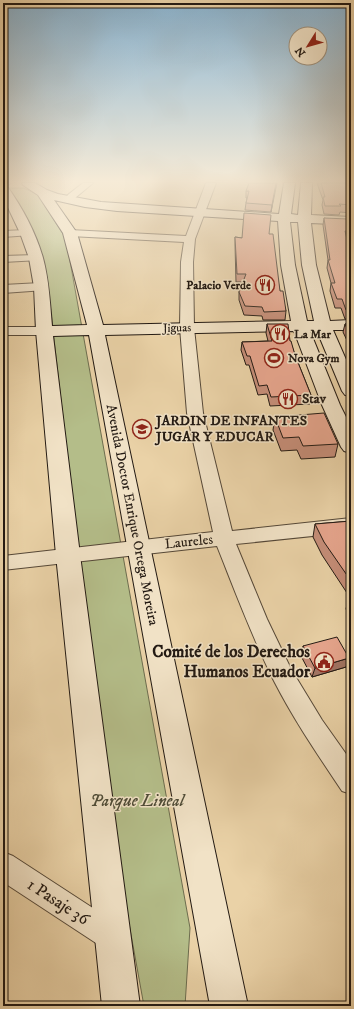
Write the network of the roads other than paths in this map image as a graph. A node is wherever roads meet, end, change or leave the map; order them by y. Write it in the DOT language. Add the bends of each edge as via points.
graph roads {
  1 [pos="30,230"];
  2 [pos="68,230"];
  3 [pos="193,230"];
  4 [pos="285,230"];
  5 [pos="305,230"];
  6 [pos="28,233"];
  7 [pos="70,233"];
  8 [pos="3,234"];
  9 [pos="190,239"];
  10 [pos="36,258"];
  11 [pos="3,259"];
  12 [pos="288,265"];
  13 [pos="309,265"];
  14 [pos="41,287"];
  15 [pos="3,289"];
  16 [pos="351,325"];
  17 [pos="300,326"];
  18 [pos="323,326"];
  19 [pos="187,328"];
  20 [pos="96,329"];
  21 [pos="44,330"];
  22 [pos="3,331"];
  23 [pos="351,391"];
  24 [pos="351,404"];
  25 [pos="331,405"];
  26 [pos="351,447"];
  27 [pos="351,524"];
  28 [pos="224,538"];
  29 [pos="138,547"];
  30 [pos="68,555"];
  31 [pos="3,563"];
  32 [pos="351,782"];
  33 [pos="3,866"];
  34 [pos="112,937"];
  35 [pos="121,1006"];
  36 [pos="229,1006"];
  1 -- 6 [label="main road, Avenida Doctor Enrique Ortega Moreira"];
  2 -- 7 [label="main road, Avenida Doctor Enrique Ortega Moreira"];
  3 -- 9 [label="street"];
  4 -- 12 [label="main road"];
  5 -- 13 [label="main road"];
  6 -- 8 [label="street"];
  6 -- 10 [label="main road, Avenida Doctor Enrique Ortega Moreira"];
  7 -- 9 [label="street"];
  7 -- 20 [label="main road, Avenida Doctor Enrique Ortega Moreira"];
  9 -- 19 [label="street" via="187,262"];
  10 -- 11 [label="street"];
  10 -- 14 [label="main road, Avenida Doctor Enrique Ortega Moreira"];
  12 -- 13 [label="main road"];
  12 -- 17 [label="main road"];
  13 -- 18 [label="main road"];
  14 -- 15 [label="street"];
  14 -- 21 [label="main road, Avenida Doctor Enrique Ortega Moreira"];
  16 -- 18 [label="main road, Jiguas"];
  17 -- 18 [label="main road, Jiguas"];
  17 -- 19 [label="main road, Jiguas"];
  17 -- 25 [label="main road"];
  18 -- 23 [label="main road"];
  19 -- 20 [label="main road, Jiguas"];
  19 -- 28 [label="street" via="195,413"];
  20 -- 21 [label="main road, Jiguas"];
  20 -- 29 [label="main road, Avenida Doctor Enrique Ortega Moreira"];
  21 -- 22 [label="street, Jiguas"];
  21 -- 30 [label="main road, Avenida Doctor Enrique Ortega Moreira"];
  24 -- 25 [label="main road"];
  25 -- 26 [label="main road"];
  27 -- 28 [label="street, Laureles"];
  28 -- 29 [label="street, Laureles"];
  28 -- 32 [label="street" via="256,619 284,676 314,728"];
  29 -- 30 [label="street, Laureles"];
  29 -- 36 [label="main road, Avenida Doctor Enrique Ortega Moreira"];
  30 -- 31 [label="street, Laureles"];
  30 -- 34 [label="main road, Avenida Doctor Enrique Ortega Moreira"];
  33 -- 34 [label="street, 1 Pasaje 36"];
  34 -- 35 [label="main road, Avenida Doctor Enrique Ortega Moreira"];
}
